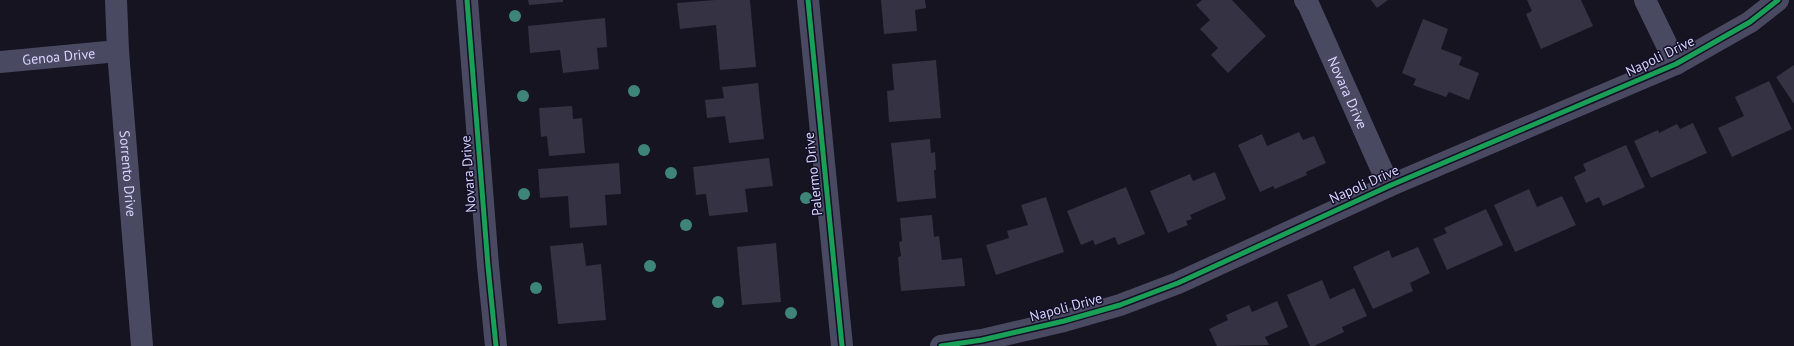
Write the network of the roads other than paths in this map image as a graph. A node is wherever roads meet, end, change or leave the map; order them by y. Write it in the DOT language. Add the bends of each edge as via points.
graph roads {
  1 [pos="116,0"];
  2 [pos="467,0"];
  3 [pos="808,0"];
  4 [pos="1305,0"];
  5 [pos="1645,0"];
  6 [pos="1778,0"];
  7 [pos="118,51"];
  8 [pos="0,62"];
  9 [pos="1676,64"];
  10 [pos="1389,186"];
  11 [pos="142,346"];
  12 [pos="496,346"];
  13 [pos="842,346"];
  14 [pos="941,346"];
  1 -- 7 [label="street, Sorrento Drive"];
  2 -- 12 [label="street, Novara Drive"];
  3 -- 13 [label="street, Palermo Drive"];
  4 -- 10 [label="street, Novara Drive" via="1310,6"];
  5 -- 9 [label="street"];
  6 -- 9 [label="street, Napoli Drive" via="1750,22"];
  7 -- 8 [label="street, Genoa Drive"];
  7 -- 11 [label="street, Sorrento Drive"];
  9 -- 10 [label="street, Napoli Drive"];
  10 -- 14 [label="street, Napoli Drive" via="1178,283 1120,305 1018,333"];
}
